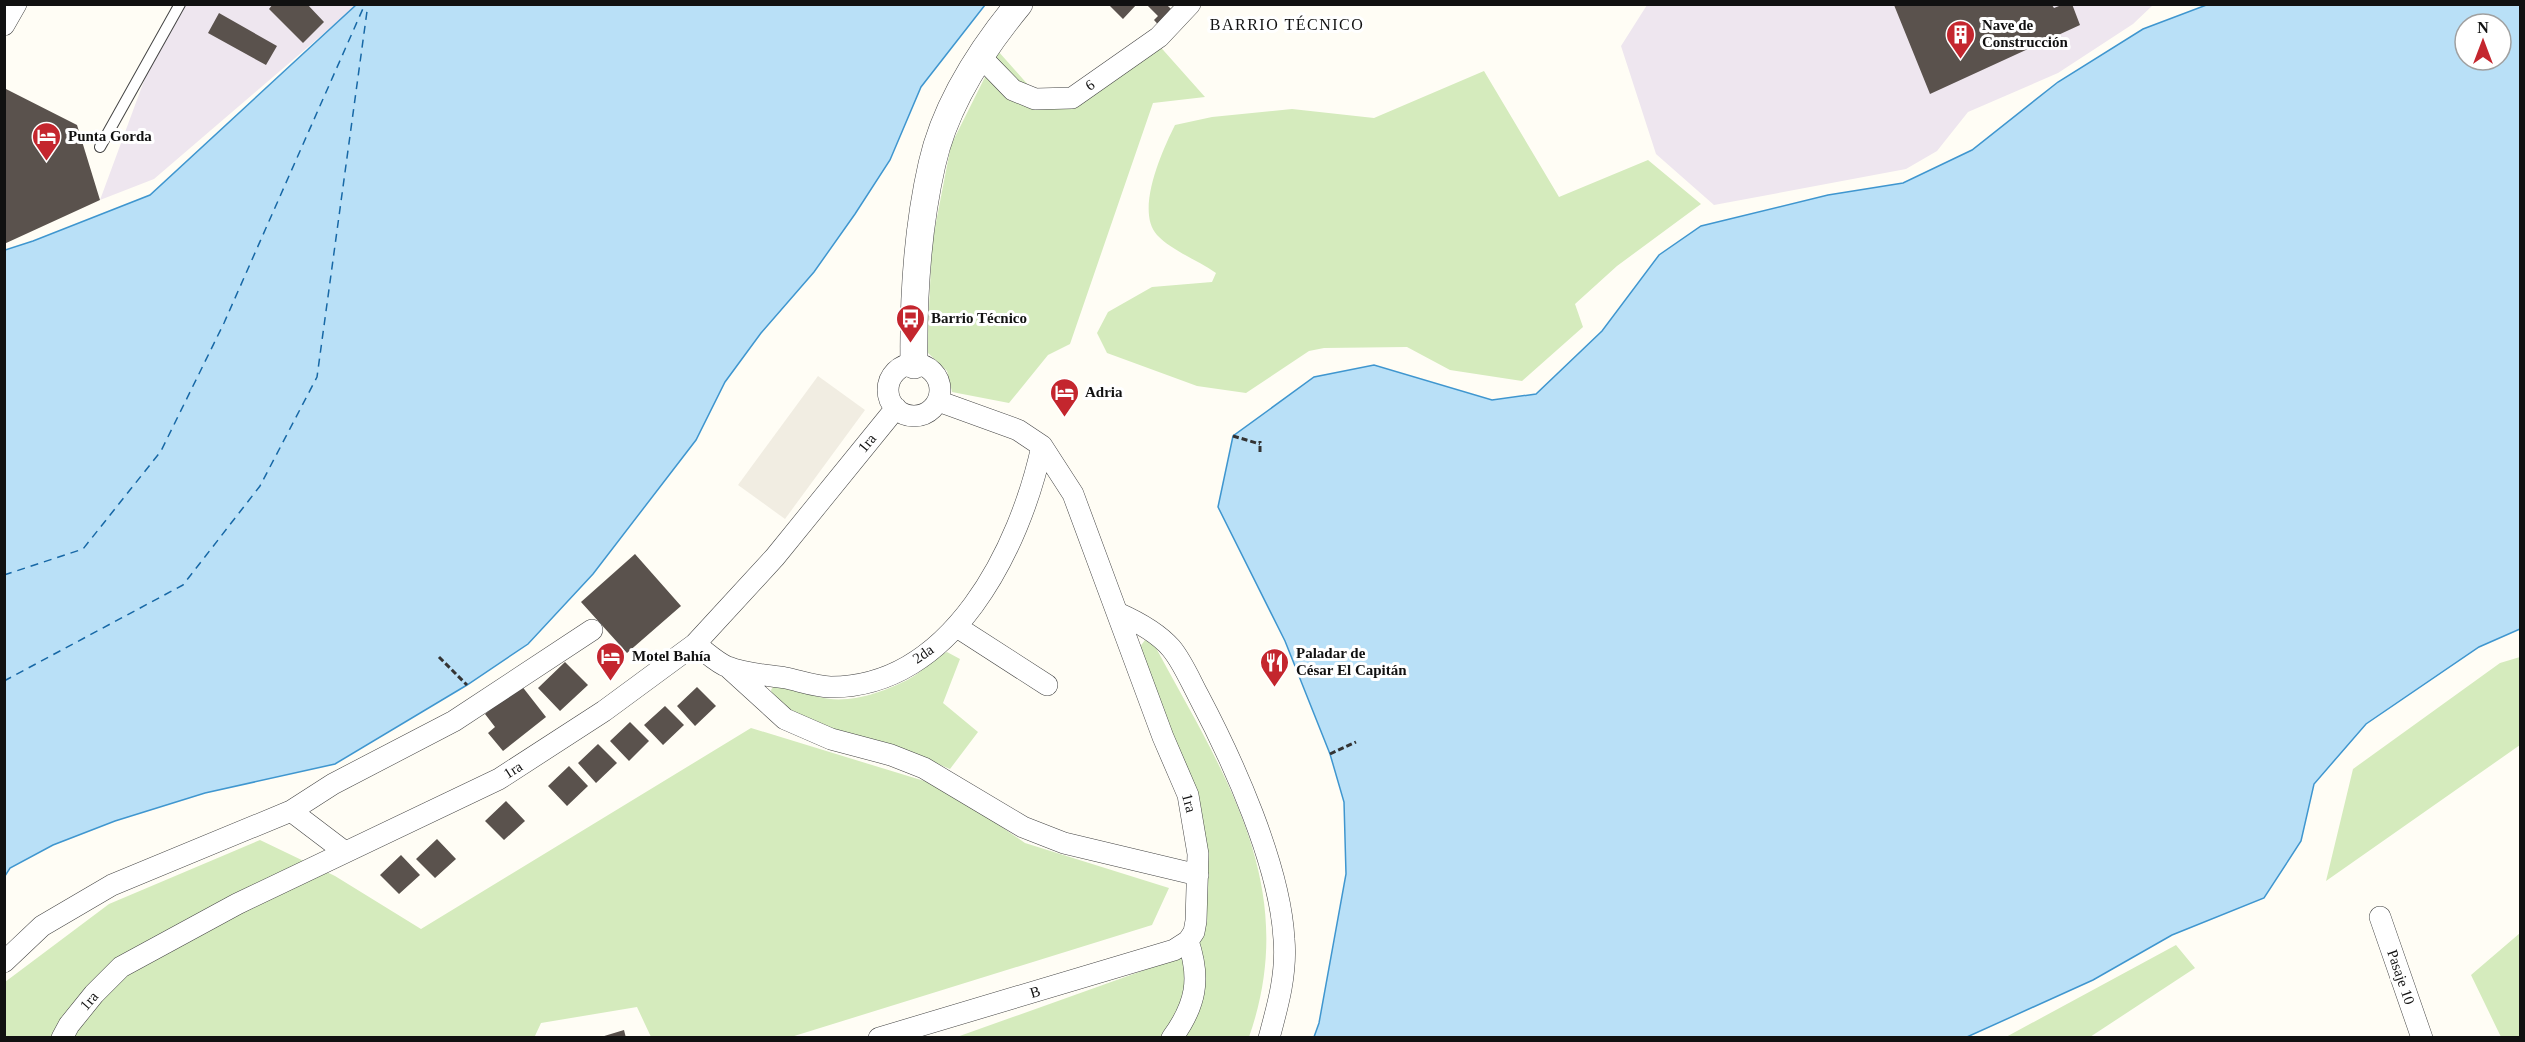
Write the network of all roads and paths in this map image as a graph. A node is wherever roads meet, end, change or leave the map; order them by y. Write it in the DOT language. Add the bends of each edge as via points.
graph roads {
  1 [pos="16,4"];
  2 [pos="180,4"];
  3 [pos="1018,4"];
  4 [pos="1190,4"];
  5 [pos="4,25"];
  6 [pos="981,57"];
  7 [pos="100,147"];
  8 [pos="914,365"];
  9 [pos="938,401"];
  10 [pos="896,408"];
  11 [pos="1233,436"];
  12 [pos="1042,446"];
  13 [pos="1260,452"];
  14 [pos="1118,613"];
  15 [pos="957,627"];
  16 [pos="592,630"];
  17 [pos="695,644"];
  18 [pos="439,657"];
  19 [pos="728,667"];
  20 [pos="467,685"];
  21 [pos="1047,685"];
  22 [pos="1356,742"];
  23 [pos="1330,754"];
  24 [pos="291,811"];
  25 [pos="345,852"];
  26 [pos="1197,875"];
  27 [pos="2380,917"];
  28 [pos="1188,941"];
  29 [pos="4,962"];
  30 [pos="62,1038"];
  31 [pos="879,1038"];
  32 [pos="1172,1038"];
  33 [pos="1269,1038"];
  34 [pos="2422,1038"];
  1 -- 5 [label="street"];
  2 -- 7 [label="lane"];
  3 -- 6 [label="street"];
  4 -- 6 [label="street, 6" via="1159,37 1072,98 1035,99 1013,90"];
  6 -- 8 [label="street" via="954,104 932,163 913,298"];
  8 -- 9 [label="street" via="924,366 938,381"];
  8 -- 10 [label="street" via="896,372 890,380 888,390"];
  9 -- 10 [label="street" via="924,414 914,416"];
  9 -- 12 [label="street, 1ra" via="1018,430"];
  10 -- 17 [label="street, 1ra" via="775,557"];
  11 -- 13 [label="path" via="1260,442"];
  12 -- 14 [label="street, 1ra" via="1073,494"];
  12 -- 15 [label="street, 2da" via="1012,542 987,587"];
  14 -- 26 [label="street, 1ra" via="1188,795 1198,854"];
  14 -- 33 [label="street" via="1139,623 1171,648 1214,725 1268,860 1279,897 1284,939 1284,974"];
  15 -- 19 [label="street, 2da" via="896,672 868,683 829,687"];
  15 -- 21 [label="street"];
  16 -- 24 [label="street" via="454,721 333,784"];
  17 -- 19 [label="street, 2da"];
  17 -- 25 [label="street, 1ra" via="604,711 500,779"];
  18 -- 20 [label="path"];
  19 -- 26 [label="street" via="785,718 831,740 924,768 1023,827 1074,845"];
  22 -- 23 [label="path"];
  24 -- 25 [label="street"];
  24 -- 29 [label="street" via="112,885 42,926"];
  25 -- 30 [label="street, 1ra" via="237,904 121,967 94,994"];
  26 -- 28 [label="street, 1ra" via="1196,921"];
  27 -- 34 [label="street, Pasaje 10"];
  28 -- 31 [label="street, B" via="1174,950"];
  28 -- 32 [label="street" via="1196,966 1195,993"];
}
